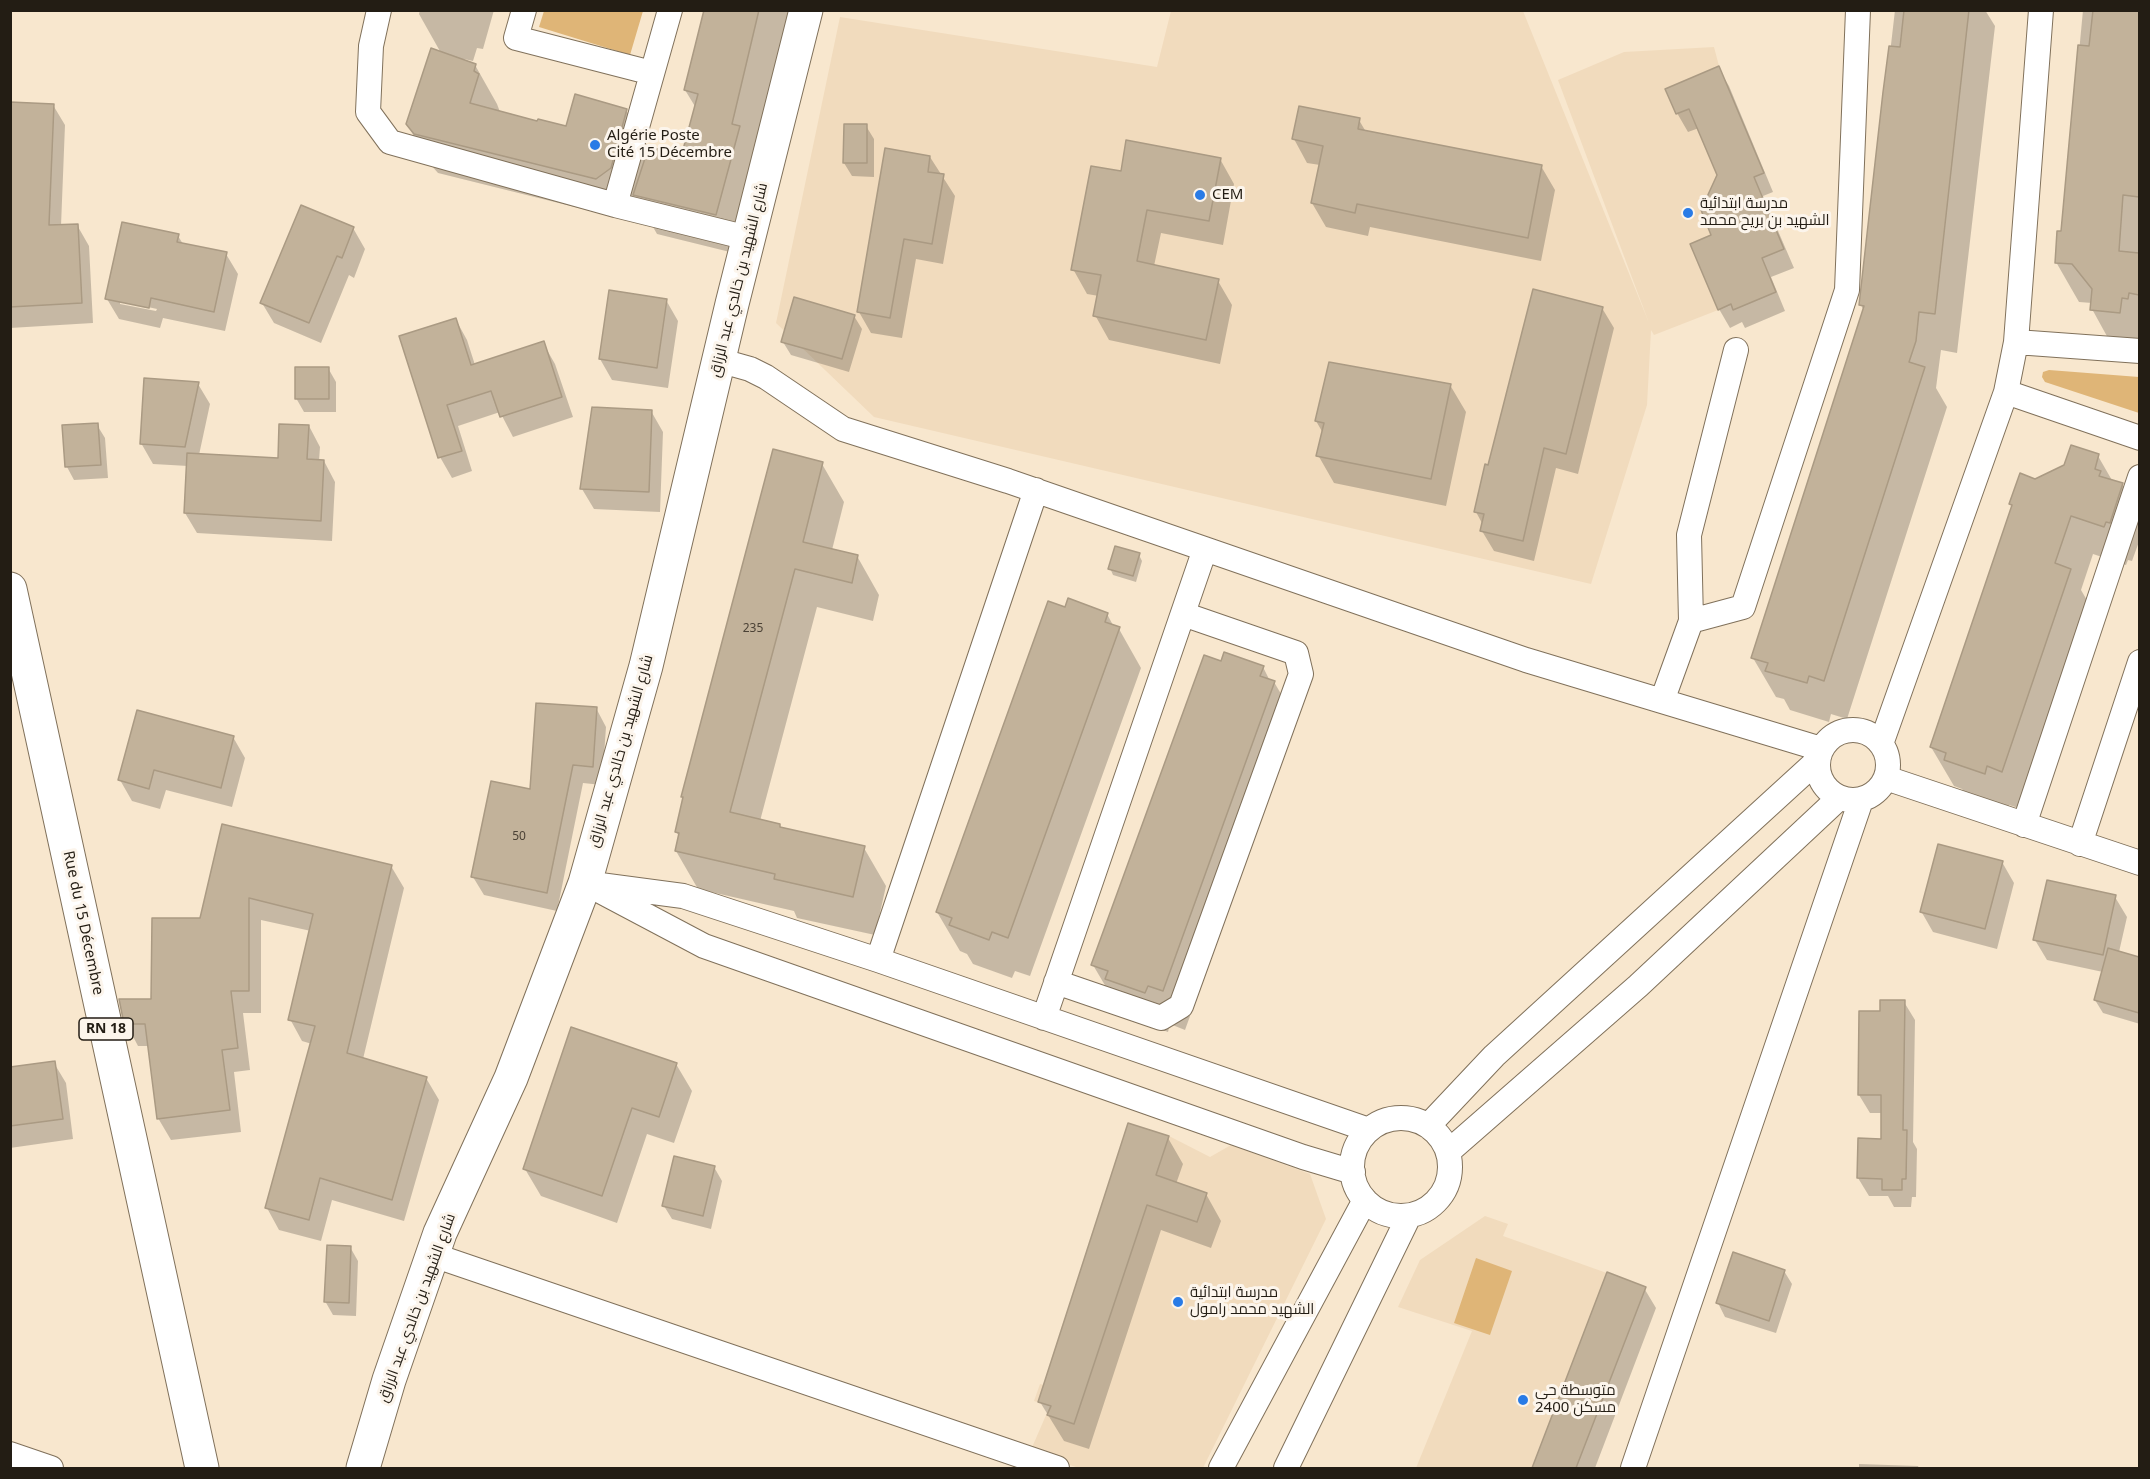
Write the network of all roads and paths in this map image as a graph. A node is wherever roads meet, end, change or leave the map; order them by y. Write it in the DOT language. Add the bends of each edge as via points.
graph roads {
  1 [pos="379,10"];
  2 [pos="524,10"];
  3 [pos="670,10"];
  4 [pos="806,10"];
  5 [pos="1858,10"];
  6 [pos="2041,10"];
  7 [pos="652,73"];
  8 [pos="615,205"];
  9 [pos="748,238"];
  10 [pos="2016,342"];
  11 [pos="1736,350"];
  12 [pos="2139,351"];
  13 [pos="718,360"];
  14 [pos="2006,392"];
  15 [pos="2139,438"];
  16 [pos="2139,477"];
  17 [pos="1036,490"];
  18 [pos="1205,549"];
  19 [pos="10,589"];
  20 [pos="1183,614"];
  21 [pos="1691,621"];
  22 [pos="2139,662"];
  23 [pos="1662,701"];
  24 [pos="1881,744"];
  25 [pos="1819,755"];
  26 [pos="1886,778"];
  27 [pos="1850,799"];
  28 [pos="2024,825"];
  29 [pos="2080,844"];
  30 [pos="2139,863"];
  31 [pos="585,883"];
  32 [pos="878,960"];
  33 [pos="1056,982"];
  34 [pos="1044,1018"];
  35 [pos="1428,1126"];
  36 [pos="1369,1130"];
  37 [pos="1448,1152"];
  38 [pos="1353,1172"];
  39 [pos="1365,1200"];
  40 [pos="1409,1216"];
  41 [pos="433,1255"];
  42 [pos="10,1454"];
  43 [pos="51,1468"];
  44 [pos="202,1468"];
  45 [pos="363,1468"];
  46 [pos="1057,1468"];
  47 [pos="1221,1468"];
  48 [pos="1286,1468"];
  49 [pos="1633,1468"];
  1 -- 8 [label="street" via="370,46 368,112 390,142"];
  2 -- 7 [label="street" via="516,38"];
  3 -- 7 [label="street"];
  4 -- 9 [label="main road, شارع الشهيد بن خالدي عبد الرزاق"];
  5 -- 21 [label="street" via="1846,290 1743,607"];
  6 -- 10 [label="street"];
  7 -- 8 [label="street"];
  8 -- 9 [label="street"];
  9 -- 13 [label="main road, شارع الشهيد بن خالدي عبد الرزاق"];
  10 -- 12 [label="street"];
  10 -- 14 [label="street"];
  11 -- 21 [label="street" via="1689,534"];
  13 -- 17 [label="street" via="766,377 843,429"];
  13 -- 31 [label="main road, شارع الشهيد بن خالدي عبد الرزاق" via="646,666"];
  14 -- 15 [label="street"];
  14 -- 24 [label="street"];
  16 -- 28 [label="street"];
  17 -- 18 [label="street"];
  17 -- 32 [label="street"];
  18 -- 20 [label="street"];
  18 -- 23 [label="street" via="1526,660"];
  19 -- 44 [label="main road, Rue du 15 Décembre / RN 18"];
  20 -- 33 [label="street"];
  20 -- 33 [label="street" via="1296,653 1301,674 1181,1006 1161,1018"];
  21 -- 23 [label="street"];
  22 -- 29 [label="street"];
  23 -- 25 [label="street"];
  24 -- 25 [label="street" via="1862,731 1850,729 1828,740"];
  24 -- 26 [label="street" via="1887,761"];
  25 -- 27 [label="street" via="1822,783 1829,792"];
  25 -- 35 [label="street" via="1494,1056"];
  26 -- 27 [label="street" via="1872,795"];
  26 -- 28 [label="street"];
  27 -- 37 [label="street"];
  27 -- 49 [label="street"];
  28 -- 29 [label="street"];
  29 -- 30 [label="street"];
  31 -- 32 [label="street" via="684,896"];
  31 -- 38 [label="street" via="704,946"];
  31 -- 41 [label="main road, شارع الشهيد بن خالدي عبد الرزاق" via="511,1078"];
  32 -- 34 [label="street"];
  33 -- 34 [label="street"];
  34 -- 36 [label="street"];
  35 -- 36 [label="street" via="1413,1119 1397,1118 1382,1121"];
  35 -- 37 [label="street" via="1441,1137"];
  36 -- 38 [label="street" via="1353,1156"];
  37 -- 40 [label="street" via="1447,1185 1438,1200"];
  38 -- 39 [label="street"];
  39 -- 40 [label="street" via="1378,1210"];
  39 -- 47 [label="street"];
  40 -- 48 [label="street"];
  41 -- 45 [label="main road, شارع الشهيد بن خالدي عبد الرزاق"];
  41 -- 46 [label="street"];
  42 -- 43 [label="street"];
}
